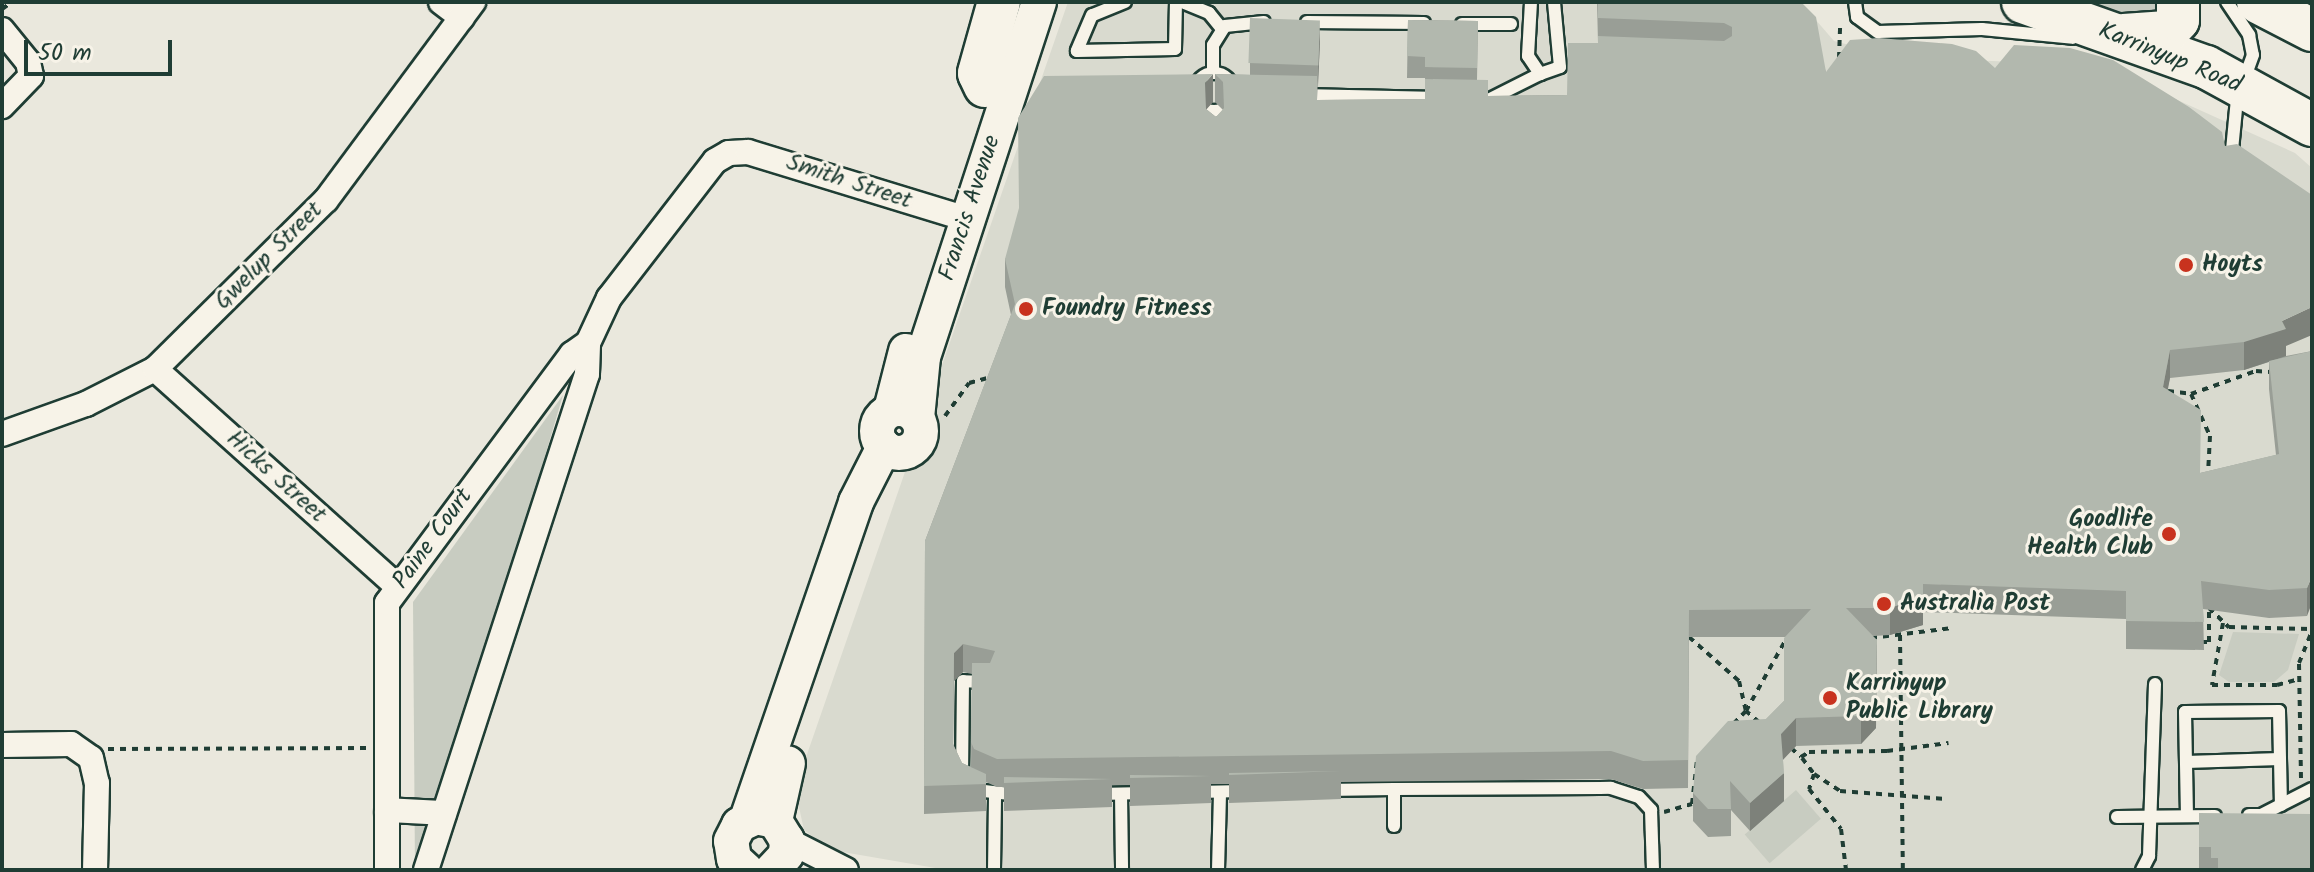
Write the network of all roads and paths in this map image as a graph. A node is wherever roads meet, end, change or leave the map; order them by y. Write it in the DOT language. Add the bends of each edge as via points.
graph roads {
  1 [pos="441,2"];
  2 [pos="999,2"];
  3 [pos="1010,2"];
  4 [pos="1039,2"];
  5 [pos="1125,2"];
  6 [pos="1179,2"];
  7 [pos="1531,2"];
  8 [pos="1554,2"];
  9 [pos="1855,2"];
  10 [pos="2023,2"];
  11 [pos="2178,2"];
  12 [pos="2227,2"];
  13 [pos="2258,2"];
  14 [pos="468,10"];
  15 [pos="1282,22"];
  16 [pos="1297,22"];
  17 [pos="1435,24"];
  18 [pos="1450,24"];
  19 [pos="1511,24"];
  20 [pos="1840,27"];
  21 [pos="1222,29"];
  22 [pos="2,30"];
  23 [pos="2312,30"];
  24 [pos="2112,34"];
  25 [pos="1837,68"];
  26 [pos="1213,73"];
  27 [pos="1540,74"];
  28 [pos="1007,85"];
  29 [pos="2242,86"];
  30 [pos="1196,91"];
  31 [pos="1182,92"];
  32 [pos="1233,93"];
  33 [pos="1249,94"];
  34 [pos="1281,95"];
  35 [pos="1456,99"];
  36 [pos="1472,99"];
  37 [pos="2,106"];
  38 [pos="2312,125"];
  39 [pos="729,153"];
  40 [pos="2230,166"];
  41 [pos="957,216"];
  42 [pos="588,343"];
  43 [pos="2270,368"];
  44 [pos="155,369"];
  45 [pos="2279,369"];
  46 [pos="1001,374"];
  47 [pos="2271,384"];
  48 [pos="2168,391"];
  49 [pos="2191,394"];
  50 [pos="903,431"];
  51 [pos="2,434"];
  52 [pos="2208,484"];
  53 [pos="396,585"];
  54 [pos="2209,599"];
  55 [pos="2209,612"];
  56 [pos="2223,623"];
  57 [pos="1952,628"];
  58 [pos="2312,630"];
  59 [pos="1900,635"];
  60 [pos="1689,637"];
  61 [pos="1863,638"];
  62 [pos="1801,639"];
  63 [pos="2310,640"];
  64 [pos="2193,641"];
  65 [pos="2300,679"];
  66 [pos="987,682"];
  67 [pos="2155,684"];
  68 [pos="1746,711"];
  69 [pos="1768,729"];
  70 [pos="1725,732"];
  71 [pos="1779,739"];
  72 [pos="1948,743"];
  73 [pos="2,745"];
  74 [pos="386,748"];
  75 [pos="84,749"];
  76 [pos="1904,749"];
  77 [pos="1704,753"];
  78 [pos="1801,757"];
  79 [pos="2280,759"];
  80 [pos="2186,762"];
  81 [pos="1814,774"];
  82 [pos="2307,785"];
  83 [pos="1394,789"];
  84 [pos="1315,790"];
  85 [pos="1251,791"];
  86 [pos="1220,792"];
  87 [pos="1163,793"];
  88 [pos="1177,793"];
  89 [pos="1074,794"];
  90 [pos="1121,794"];
  91 [pos="1026,795"];
  92 [pos="995,796"];
  93 [pos="1903,799"];
  94 [pos="1946,799"];
  95 [pos="2281,805"];
  96 [pos="387,810"];
  97 [pos="444,813"];
  98 [pos="1653,815"];
  99 [pos="2151,816"];
  100 [pos="2187,816"];
  101 [pos="2117,817"];
  102 [pos="1394,826"];
  103 [pos="764,854"];
  104 [pos="95,870"];
  105 [pos="387,870"];
  106 [pos="426,870"];
  107 [pos="846,870"];
  108 [pos="994,870"];
  109 [pos="1122,870"];
  110 [pos="1218,870"];
  111 [pos="1653,870"];
  112 [pos="1846,870"];
  113 [pos="1903,870"];
  114 [pos="2142,870"];
  1 -- 14 [label="street"];
  2 -- 28 [label="highway" via="979,73"];
  3 -- 28 [label="street, Francis Avenue"];
  4 -- 28 [label="street, Francis Avenue"];
  5 -- 6 [label="lane" via="1092,15 1077,51 1175,49"];
  6 -- 21 [label="lane" via="1209,13"];
  7 -- 27 [label="lane" via="1528,56"];
  8 -- 27 [label="lane" via="1567,54 1560,67"];
  9 -- 24 [label="lane" via="1857,17 1878,32 1982,29 2095,40"];
  10 -- 24 [label="highway, Karrinyup Road"];
  11 -- 24 [label="highway" via="2178,20 2167,32"];
  12 -- 29 [label="lane" via="2251,45"];
  13 -- 23 [label="highway"];
  14 -- 44 [label="street, Gwelup Street" via="326,200"];
  15 -- 21 [label="lane" via="1236,21"];
  16 -- 17 [label="lane"];
  18 -- 19 [label="lane"];
  20 -- 25 [label="path"];
  21 -- 26 [label="lane" via="1213,45"];
  22 -- 37 [label="street" via="28,62 31,76"];
  24 -- 29 [label="highway, Karrinyup Road" via="2167,51"];
  26 -- 30 [label="lane" via="1201,78"];
  26 -- 32 [label="lane" via="1229,80"];
  27 -- 36 [label="lane" via="1499,99"];
  28 -- 41 [label="street, Francis Avenue"];
  29 -- 38 [label="highway, Karrinyup Road"];
  29 -- 40 [label="lane"];
  30 -- 31 [label="lane"];
  30 -- 32 [label="lane" via="1214,117"];
  32 -- 33 [label="lane"];
  34 -- 35 [label="lane"];
  39 -- 41 [label="street, Smith Street" via="769,157"];
  39 -- 42 [label="street, Paine Court" via="715,161 609,298"];
  41 -- 50 [label="street, Francis Avenue"];
  42 -- 53 [label="street, Paine Court" via="572,354"];
  42 -- 97 [label="street, Paine Court" via="587,374"];
  43 -- 45 [label="path"];
  43 -- 47 [label="path"];
  43 -- 49 [label="path"];
  44 -- 51 [label="street, Gwelup Street" via="86,404"];
  44 -- 53 [label="street, Hicks Street"];
  46 -- 50 [label="path" via="969,383 942,420"];
  48 -- 49 [label="path"];
  49 -- 52 [label="path" via="2210,436"];
  50 -- 103 [label="street, Francis Avenue" via="856,502"];
  53 -- 74 [label="street, Paine Court" via="384,623"];
  54 -- 55 [label="path"];
  55 -- 56 [label="path"];
  55 -- 64 [label="path" via="2209,642"];
  56 -- 58 [label="path"];
  56 -- 65 [label="path" via="2212,685 2277,685"];
  57 -- 59 [label="path"];
  58 -- 63 [label="path"];
  59 -- 61 [label="path"];
  59 -- 76 [label="path"];
  60 -- 68 [label="path" via="1739,681"];
  62 -- 68 [label="path" via="1785,639"];
  63 -- 65 [label="path"];
  65 -- 82 [label="path"];
  66 -- 92 [label="lane" via="963,681 962,771 976,790"];
  67 -- 99 [label="lane"];
  68 -- 69 [label="path"];
  68 -- 70 [label="path"];
  71 -- 78 [label="path"];
  72 -- 76 [label="path"];
  73 -- 75 [label="street" via="71,744"];
  74 -- 75 [label="path"];
  74 -- 96 [label="street, Paine Court"];
  75 -- 104 [label="street" via="97,783"];
  76 -- 78 [label="path" via="1809,752"];
  76 -- 93 [label="path"];
  77 -- 98 [label="path" via="1693,763 1692,804"];
  78 -- 81 [label="path"];
  79 -- 80 [label="lane"];
  79 -- 80 [label="lane" via="2279,711 2185,712"];
  79 -- 95 [label="lane"];
  80 -- 100 [label="lane"];
  81 -- 93 [label="path" via="1840,791"];
  81 -- 112 [label="path" via="1809,789 1841,829"];
  82 -- 95 [label="lane"];
  83 -- 84 [label="lane"];
  83 -- 98 [label="lane" via="1611,788 1639,797"];
  83 -- 102 [label="lane"];
  85 -- 86 [label="lane"];
  86 -- 88 [label="lane"];
  86 -- 110 [label="lane"];
  87 -- 90 [label="lane"];
  89 -- 90 [label="lane"];
  90 -- 109 [label="lane"];
  91 -- 92 [label="lane"];
  92 -- 108 [label="lane"];
  93 -- 94 [label="path"];
  93 -- 113 [label="path"];
  95 -- 100 [label="lane" via="2261,815"];
  96 -- 97 [label="street"];
  96 -- 105 [label="street, Paine Court"];
  97 -- 106 [label="street, Paine Court"];
  98 -- 111 [label="lane"];
  99 -- 100 [label="lane"];
  99 -- 101 [label="lane"];
  99 -- 114 [label="lane" via="2149,856"];
  103 -- 107 [label="street"];
}
